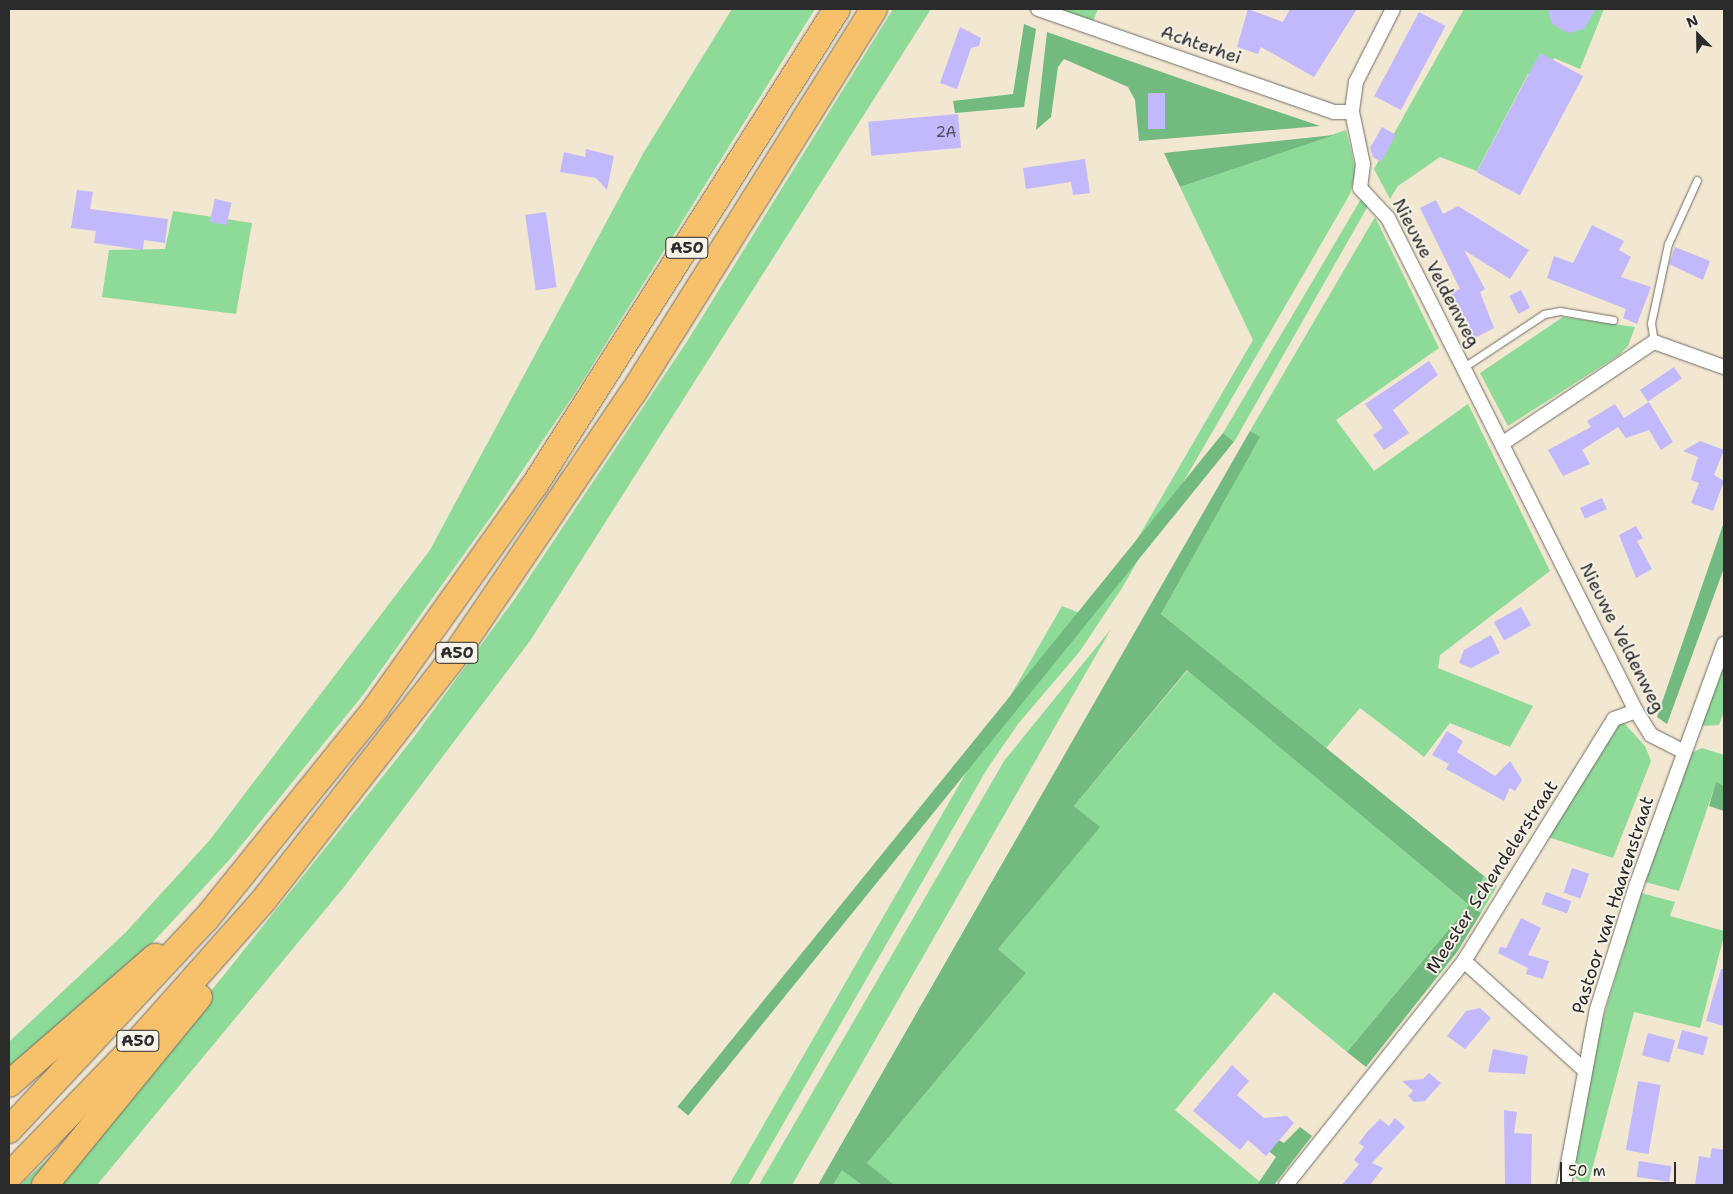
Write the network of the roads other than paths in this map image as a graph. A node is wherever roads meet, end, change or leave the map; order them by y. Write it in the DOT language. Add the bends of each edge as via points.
graph roads {
  1 [pos="837,9"];
  2 [pos="874,9"];
  3 [pos="1038,9"];
  4 [pos="1393,9"];
  5 [pos="1352,112"];
  6 [pos="1697,180"];
  7 [pos="1614,320"];
  8 [pos="1654,342"];
  9 [pos="1464,367"];
  10 [pos="1724,367"];
  11 [pos="1503,443"];
  12 [pos="1724,644"];
  13 [pos="1636,711"];
  14 [pos="1684,752"];
  15 [pos="263,901"];
  16 [pos="206,919"];
  17 [pos="1464,961"];
  18 [pos="1583,1069"];
  19 [pos="9,1084"];
  20 [pos="9,1130"];
  21 [pos="9,1176"];
  22 [pos="1567,1184"];
  23 [pos="45,1185"];
  24 [pos="1286,1185"];
  1 -- 16 [label="highway, A50" via="534,486 376,708"];
  2 -- 15 [label="highway, A50" via="633,393 464,643"];
  3 -- 5 [label="street, Achterhei" via="1334,112"];
  4 -- 5 [label="street, Nieuwe Veldenweg" via="1360,67"];
  5 -- 9 [label="street, Nieuwe Veldenweg" via="1362,164 1360,188 1388,218"];
  6 -- 8 [label="lane" via="1668,244 1651,324"];
  7 -- 9 [label="lane" via="1560,311 1544,314"];
  8 -- 10 [label="street"];
  8 -- 11 [label="street"];
  9 -- 11 [label="street, Nieuwe Veldenweg"];
  11 -- 13 [label="street, Nieuwe Veldenweg"];
  12 -- 14 [label="street, Pastoor van Haarenstraat"];
  13 -- 14 [label="street, Nieuwe Veldenweg" via="1651,735"];
  13 -- 17 [label="street, Meester Schendelerstraat" via="1614,719"];
  14 -- 18 [label="street, Pastoor van Haarenstraat" via="1636,886"];
  15 -- 21 [label="highway, A50" via="128,1052"];
  15 -- 23 [label="highway, A50" via="242,943"];
  16 -- 19 [label="highway, A50" via="128,978"];
  16 -- 20 [label="highway, A50"];
  17 -- 18 [label="street"];
  17 -- 24 [label="street, Meester Schendelerstraat"];
  18 -- 22 [label="street, Pastoor van Haarenstraat"];
}
